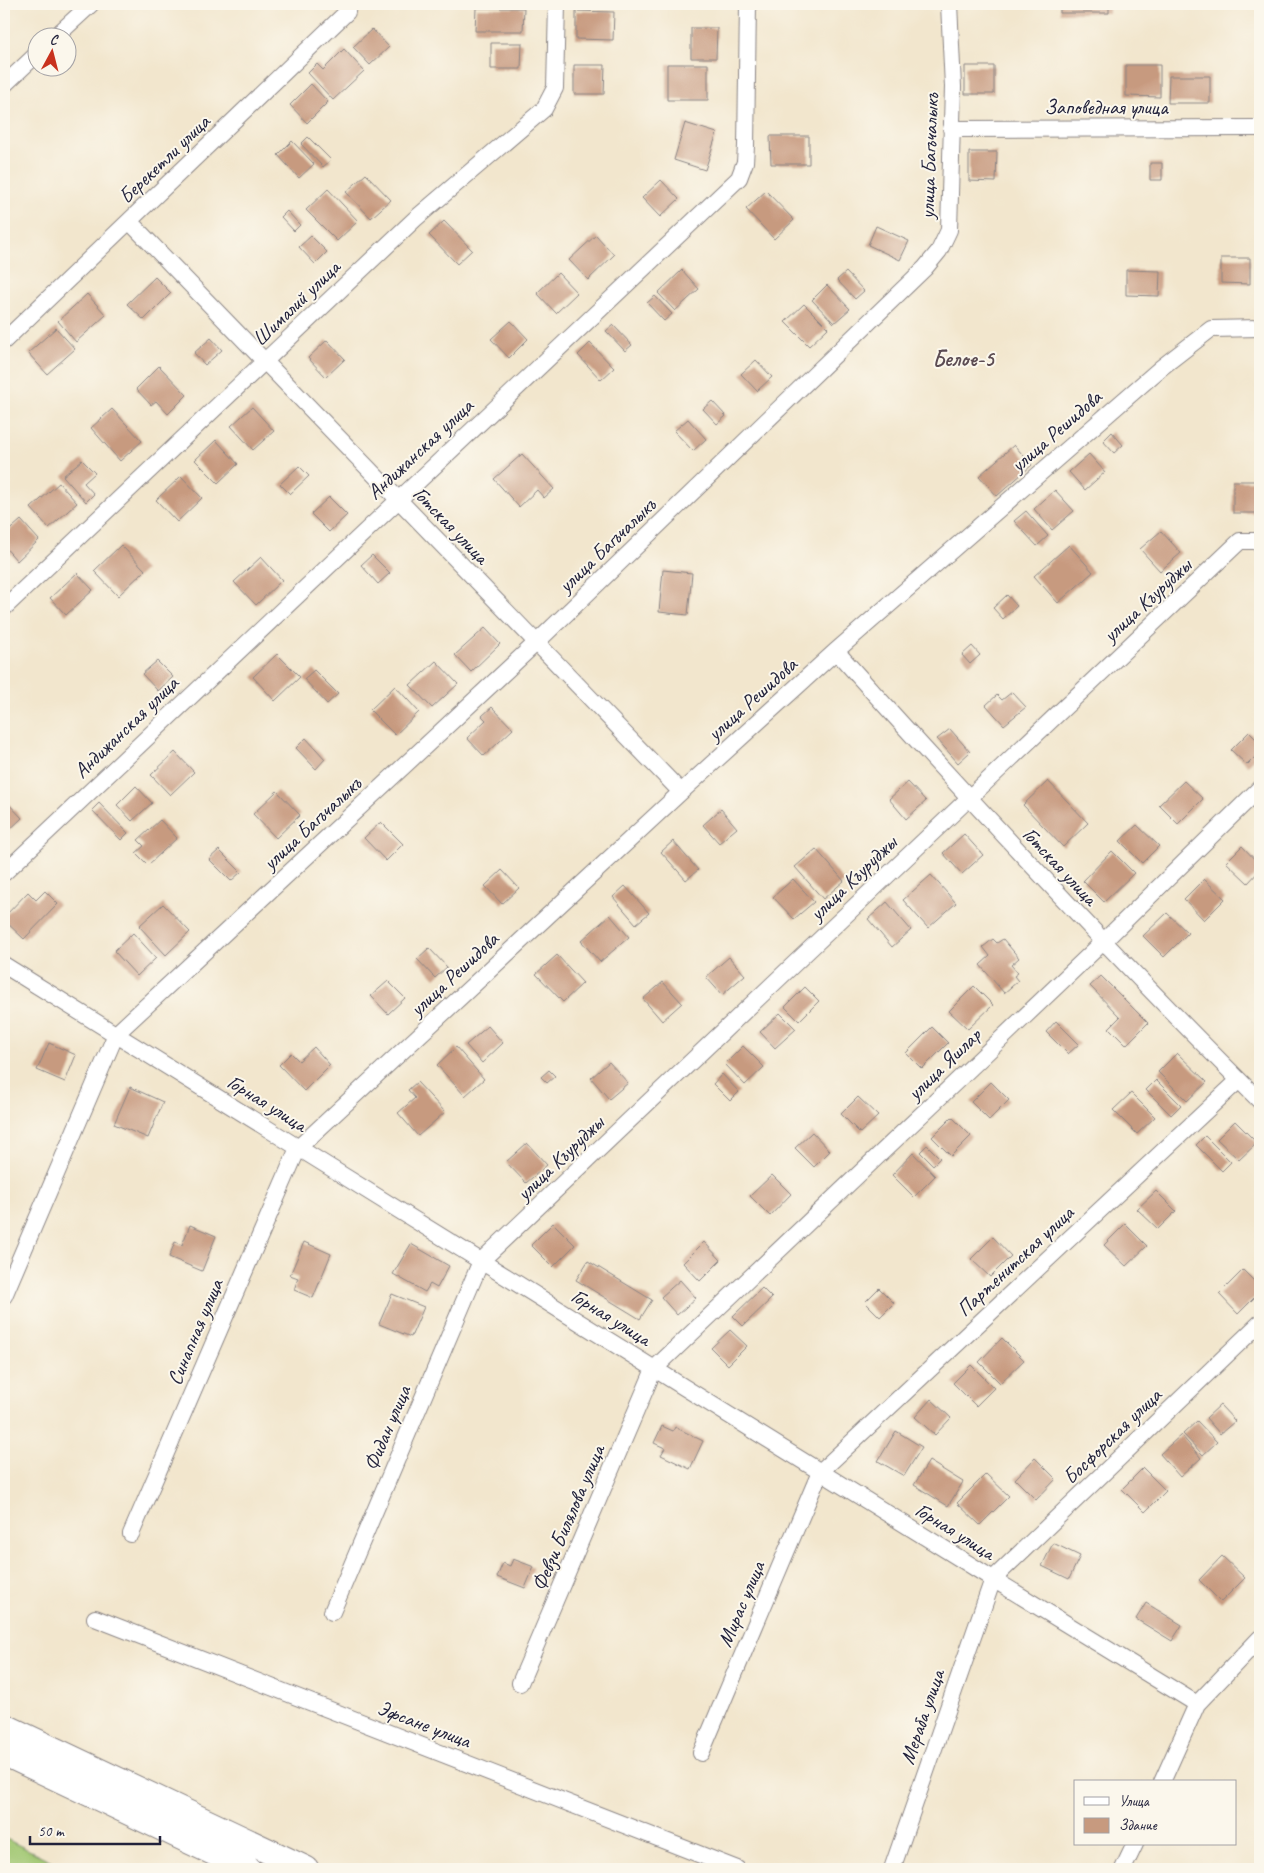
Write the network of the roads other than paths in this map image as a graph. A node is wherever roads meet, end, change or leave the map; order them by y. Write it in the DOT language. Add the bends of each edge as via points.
graph roads {
  1 [pos="90,4"];
  2 [pos="348,4"];
  3 [pos="557,4"];
  4 [pos="748,4"];
  5 [pos="949,4"];
  6 [pos="65,28"];
  7 [pos="28,62"];
  8 [pos="4,85"];
  9 [pos="1260,128"];
  10 [pos="951,129"];
  11 [pos="130,222"];
  12 [pos="1260,328"];
  13 [pos="4,341"];
  14 [pos="265,363"];
  15 [pos="397,499"];
  16 [pos="1260,541"];
  17 [pos="4,608"];
  18 [pos="536,643"];
  19 [pos="836,651"];
  20 [pos="1260,788"];
  21 [pos="681,792"];
  22 [pos="968,798"];
  23 [pos="4,872"];
  24 [pos="1102,942"];
  25 [pos="4,965"];
  26 [pos="116,1034"];
  27 [pos="1240,1080"];
  28 [pos="1260,1101"];
  29 [pos="298,1148"];
  30 [pos="481,1261"];
  31 [pos="4,1296"];
  32 [pos="1260,1323"];
  33 [pos="654,1369"];
  34 [pos="820,1472"];
  35 [pos="131,1534"];
  36 [pos="993,1579"];
  37 [pos="332,1612"];
  38 [pos="95,1618"];
  39 [pos="1260,1638"];
  40 [pos="520,1683"];
  41 [pos="1197,1704"];
  42 [pos="4,1726"];
  43 [pos="4,1753"];
  44 [pos="701,1753"];
  45 [pos="1163,1780"];
  46 [pos="1134,1846"];
  47 [pos="248,1869"];
  48 [pos="306,1869"];
  49 [pos="737,1869"];
  50 [pos="892,1869"];
  51 [pos="1123,1869"];
  1 -- 6 [label="street"];
  2 -- 11 [label="street, Берекетли улица" via="346,12"];
  3 -- 14 [label="street, Шималий улица" via="555,88 544,109 415,219"];
  4 -- 15 [label="street, Андижанская улица" via="746,146 739,178"];
  5 -- 10 [label="street, улица Багъчалыкъ"];
  7 -- 8 [label="street"];
  9 -- 10 [label="street, Заповедная улица"];
  10 -- 18 [label="street, улица Багъчалыкъ" via="949,230 939,251"];
  11 -- 13 [label="street, Берекетли улица"];
  11 -- 14 [label="street, Готская улица"];
  12 -- 19 [label="street, улица Решидова" via="1211,329 1162,367"];
  14 -- 15 [label="street, Готская улица"];
  14 -- 17 [label="street, Шималий улица"];
  15 -- 18 [label="street, Готская улица"];
  15 -- 23 [label="street, Андижанская улица"];
  16 -- 22 [label="street, улица Къуруджы" via="1240,541"];
  18 -- 21 [label="street, Готская улица"];
  18 -- 26 [label="street, улица Багъчалыкъ"];
  19 -- 21 [label="street, улица Решидова"];
  19 -- 22 [label="street, Готская улица"];
  20 -- 24 [label="street, улица Яшлар"];
  21 -- 29 [label="street, улица Решидова"];
  22 -- 24 [label="street, Готская улица"];
  22 -- 30 [label="street, улица Къуруджы"];
  24 -- 27 [label="street, Готская улица"];
  24 -- 33 [label="street, улица Яшлар"];
  25 -- 26 [label="street, Горная улица"];
  26 -- 29 [label="street, Горная улица"];
  26 -- 31 [label="street"];
  27 -- 28 [label="street, Готская улица"];
  27 -- 34 [label="street, Партенитская улица"];
  29 -- 30 [label="street, Горная улица"];
  29 -- 35 [label="street, Синапная улица"];
  30 -- 33 [label="street, Горная улица"];
  30 -- 37 [label="street, Фидан улица"];
  32 -- 36 [label="street, Босфорская улица"];
  33 -- 34 [label="street, Горная улица"];
  33 -- 40 [label="street, Февзи Билялова улица"];
  34 -- 36 [label="street, Горная улица"];
  34 -- 44 [label="street, Мирас улица"];
  36 -- 41 [label="street, Горная улица"];
  36 -- 50 [label="street, Мераба улица"];
  38 -- 49 [label="street, Эфсане улица"];
  39 -- 41 [label="street"];
  41 -- 45 [label="street"];
  42 -- 48 [label="main road"];
  43 -- 47 [label="main road"];
  46 -- 51 [label="street"];
}
